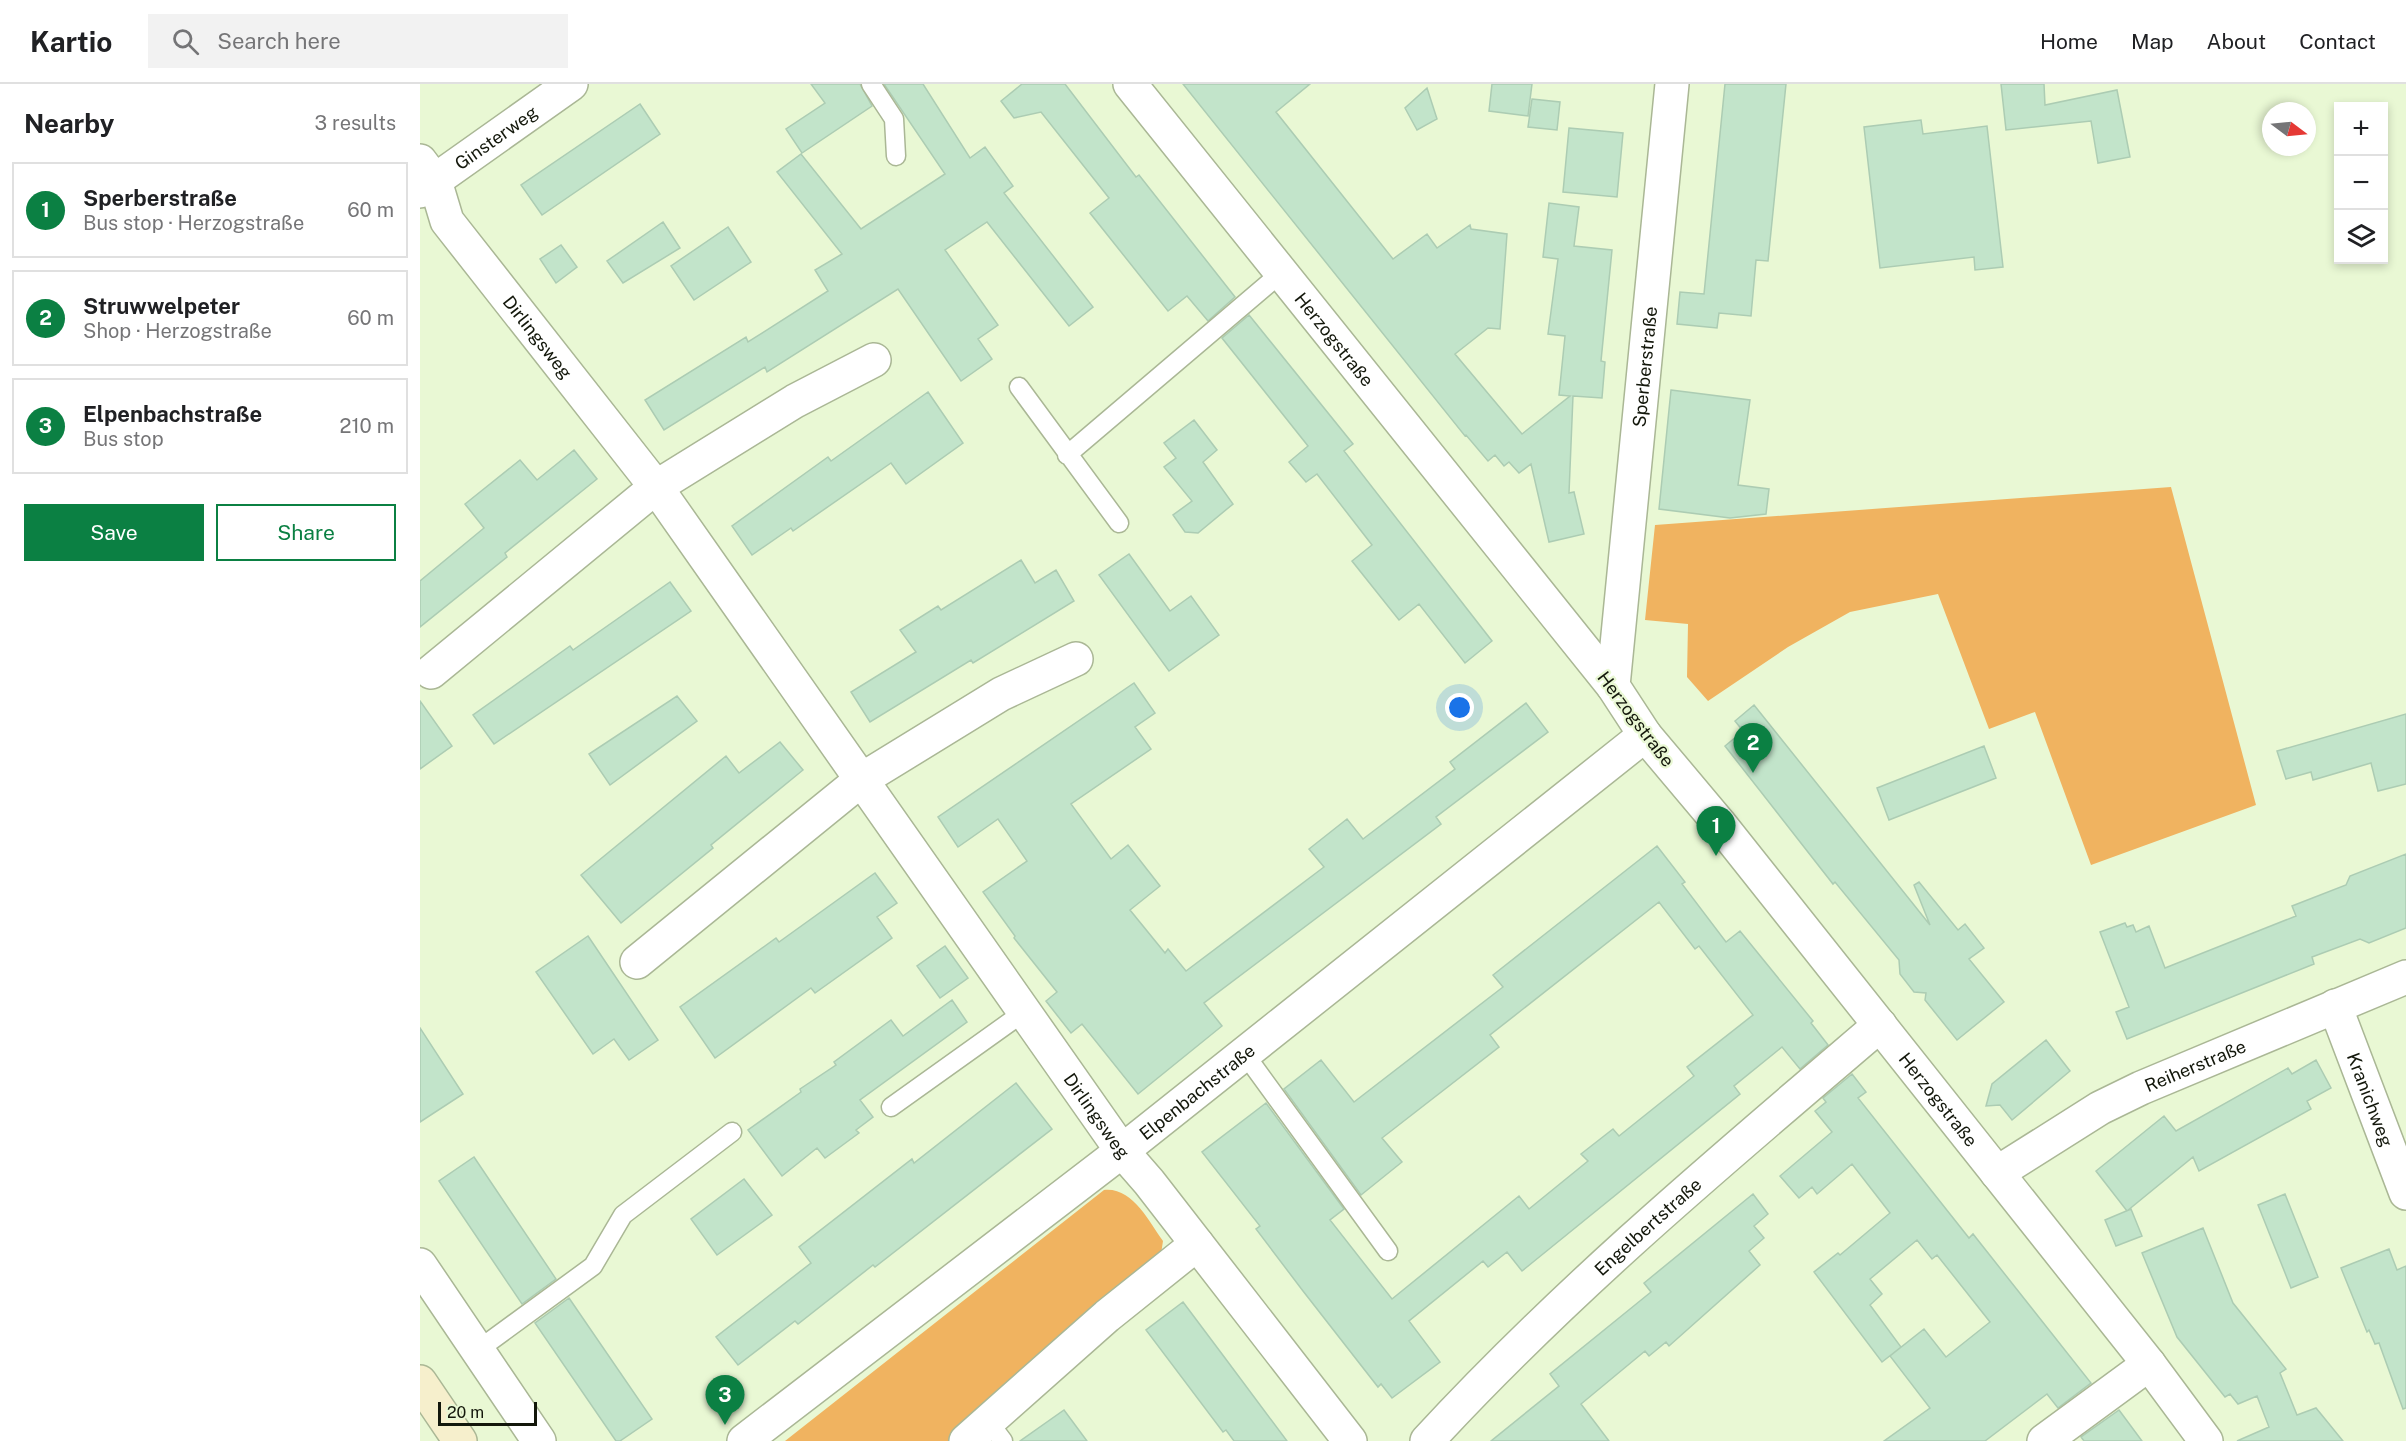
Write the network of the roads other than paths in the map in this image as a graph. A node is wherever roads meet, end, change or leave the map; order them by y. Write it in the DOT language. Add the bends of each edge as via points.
graph roads {
  1 [pos="571,84"];
  2 [pos="871,84"];
  3 [pos="1130,84"];
  4 [pos="1672,84"];
  5 [pos="896,156"];
  6 [pos="425,178"];
  7 [pos="1281,273"];
  8 [pos="874,360"];
  9 [pos="1019,387"];
  10 [pos="1067,455"];
  11 [pos="656,486"];
  12 [pos="1119,523"];
  13 [pos="1076,659"];
  14 [pos="431,672"];
  15 [pos="1613,686"];
  16 [pos="1645,735"];
  17 [pos="861,780"];
  18 [pos="637,962"];
  19 [pos="2406,977"];
  20 [pos="2335,1006"];
  21 [pos="1024,1012"];
  22 [pos="1880,1025"];
  23 [pos="1244,1053"];
  24 [pos="891,1107"];
  25 [pos="732,1132"];
  26 [pos="1122,1151"];
  27 [pos="1997,1173"];
  28 [pos="2404,1179"];
  29 [pos="1197,1244"];
  30 [pos="1388,1251"];
  31 [pos="420,1265"];
  32 [pos="478,1350"];
  33 [pos="2150,1364"];
  34 [pos="420,1382"];
  35 [pos="986,1434"];
  36 [pos="460,1441"];
  37 [pos="539,1441"];
  38 [pos="744,1441"];
  39 [pos="1350,1441"];
  40 [pos="1427,1441"];
  41 [pos="2044,1441"];
  42 [pos="2206,1441"];
  1 -- 6 [label="street, Ginsterweg"];
  2 -- 5 [label="lane" via="894,119"];
  3 -- 7 [label="street, Herzogstraße"];
  4 -- 15 [label="street, Sperberstraße"];
  6 -- 11 [label="street, Dirlingsweg" via="447,221"];
  7 -- 10 [label="lane"];
  7 -- 15 [label="street, Herzogstraße"];
  8 -- 11 [label="street" via="795,401"];
  9 -- 10 [label="lane"];
  10 -- 12 [label="lane"];
  11 -- 14 [label="street"];
  11 -- 17 [label="street, Dirlingsweg"];
  13 -- 17 [label="street" via="1000,694"];
  15 -- 16 [label="street, Herzogstraße"];
  16 -- 22 [label="street, Herzogstraße"];
  16 -- 23 [label="street, Elpenbachstraße"];
  17 -- 18 [label="street"];
  17 -- 21 [label="street, Dirlingsweg"];
  19 -- 20 [label="street, Reiherstraße"];
  20 -- 27 [label="street, Reiherstraße" via="2100,1108"];
  20 -- 28 [label="street, Kranichweg"];
  21 -- 24 [label="lane"];
  21 -- 26 [label="street, Dirlingsweg"];
  22 -- 27 [label="street, Herzogstraße"];
  22 -- 40 [label="street, Engelbertstraße" via="1646,1228"];
  23 -- 26 [label="street, Elpenbachstraße"];
  23 -- 30 [label="lane"];
  25 -- 32 [label="lane" via="623,1215 593,1266"];
  26 -- 29 [label="street, Dirlingsweg"];
  26 -- 38 [label="street, Elpenbachstraße"];
  27 -- 33 [label="street, Herzogstraße"];
  29 -- 35 [label="street" via="1107,1316"];
  29 -- 39 [label="street, Dirlingsweg"];
  31 -- 32 [label="street"];
  32 -- 37 [label="street"];
  33 -- 41 [label="street"];
  33 -- 42 [label="street, Herzogstraße"];
  34 -- 36 [label="main road"];
}
